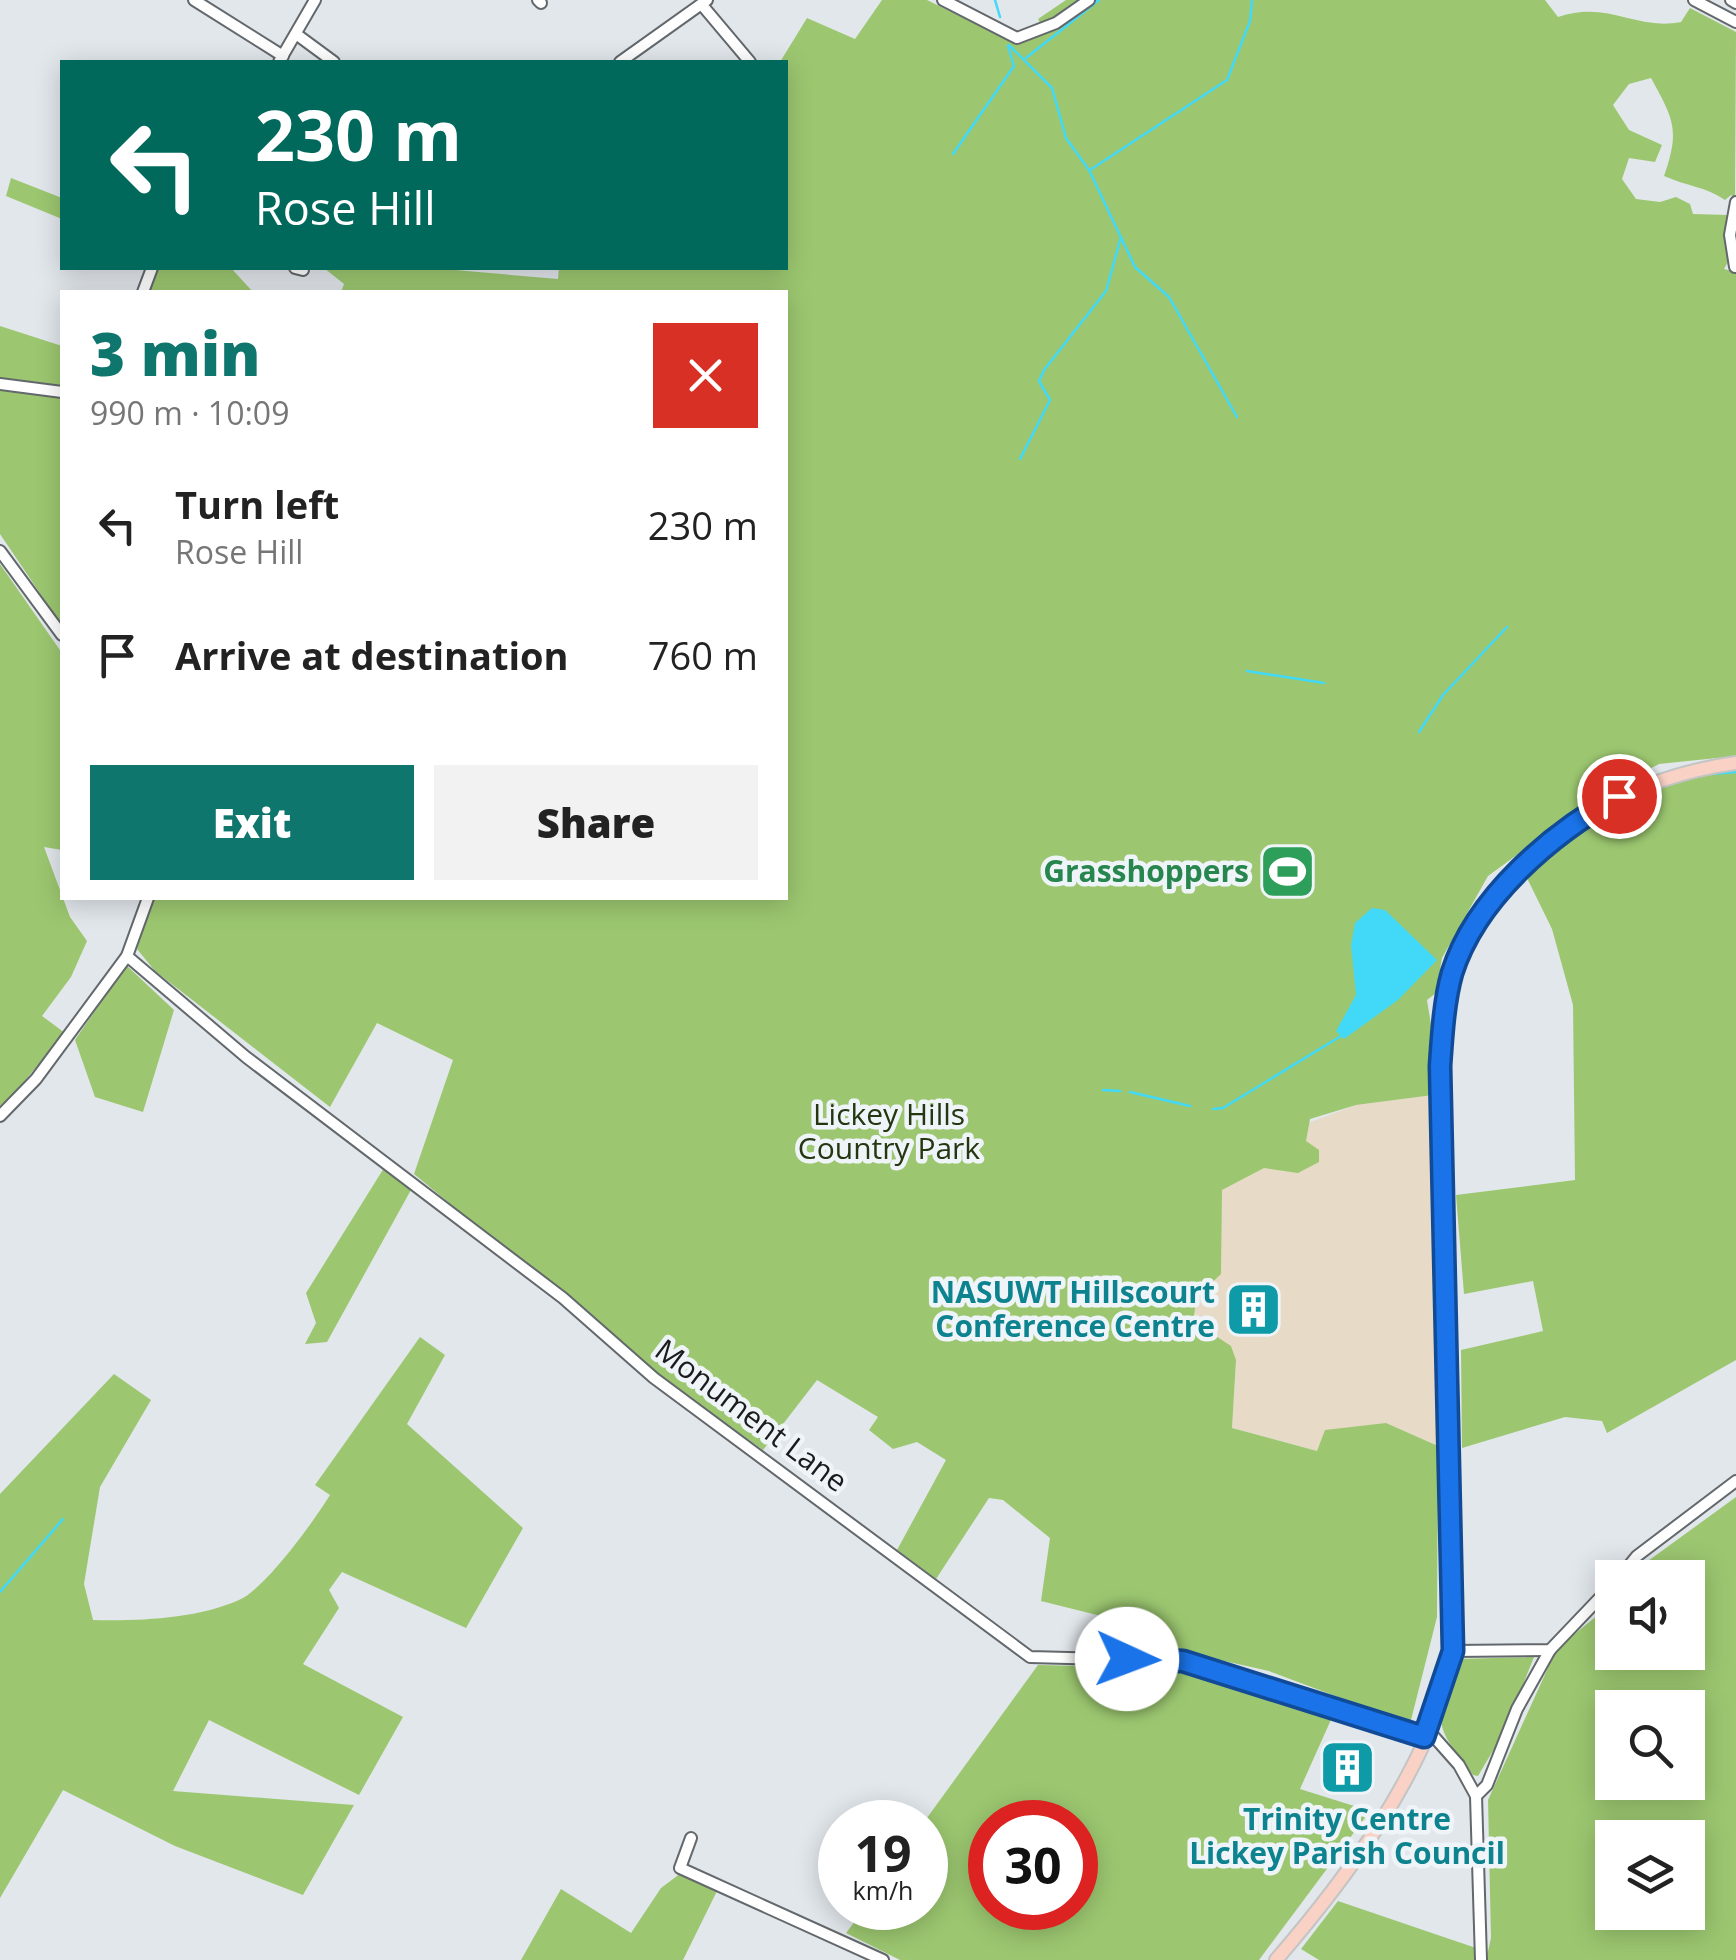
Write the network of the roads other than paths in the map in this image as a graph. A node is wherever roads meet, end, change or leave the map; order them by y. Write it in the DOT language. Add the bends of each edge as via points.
graph roads {
  1 [pos="194,0"];
  2 [pos="315,0"];
  3 [pos="943,0"];
  4 [pos="1089,0"];
  5 [pos="1694,0"];
  6 [pos="704,2"];
  7 [pos="1736,22"];
  8 [pos="296,34"];
  9 [pos="281,59"];
  10 [pos="632,59"];
  11 [pos="331,60"];
  12 [pos="748,60"];
  13 [pos="1736,202"];
  14 [pos="1735,268"];
  15 [pos="1722,274"];
  16 [pos="0,384"];
  17 [pos="60,392"];
  18 [pos="0,551"];
  19 [pos="60,631"];
  20 [pos="1736,763"];
  21 [pos="147,900"];
  22 [pos="127,956"];
  23 [pos="0,1116"];
  24 [pos="1736,1481"];
  25 [pos="1634,1560"];
  26 [pos="1595,1602"];
  27 [pos="1550,1650"];
  28 [pos="1453,1651"];
  29 [pos="1426,1734"];
  30 [pos="1476,1796"];
  31 [pos="692,1838"];
  32 [pos="884,1960"];
  33 [pos="1276,1960"];
  34 [pos="1480,1960"];
  1 -- 9 [label="street"];
  2 -- 8 [label="street"];
  3 -- 4 [label="street" via="1017,38"];
  5 -- 7 [label="street"];
  6 -- 10 [label="street"];
  6 -- 12 [label="street"];
  8 -- 9 [label="street"];
  8 -- 11 [label="street"];
  13 -- 14 [label="street" via="1730,235"];
  14 -- 15 [label="street"];
  16 -- 17 [label="street"];
  18 -- 19 [label="street"];
  20 -- 28 [label="main road" via="1668,776 1588,813 1503,890 1452,973 1440,1066"];
  21 -- 22 [label="street"];
  22 -- 23 [label="street" via="36,1079"];
  22 -- 29 [label="street, Monument Lane" via="246,1057 563,1298 654,1378 1030,1657 1183,1661"];
  24 -- 25 [label="street"];
  26 -- 27 [label="street"];
  27 -- 28 [label="street"];
  27 -- 30 [label="street"];
  28 -- 29 [label="main road"];
  29 -- 30 [label="street" via="1459,1765"];
  29 -- 33 [label="main road" via="1362,1852"];
  30 -- 34 [label="street"];
  31 -- 32 [label="street" via="680,1868"];
}
